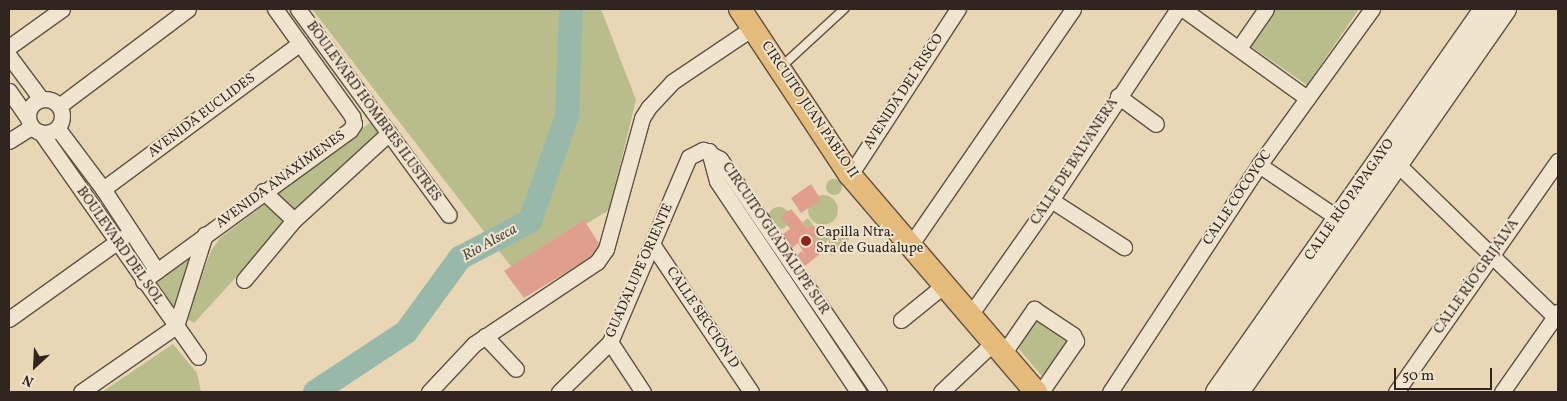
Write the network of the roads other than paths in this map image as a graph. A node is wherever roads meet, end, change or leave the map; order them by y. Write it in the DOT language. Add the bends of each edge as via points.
graph roads {
  1 [pos="62,9"];
  2 [pos="188,9"];
  3 [pos="275,9"];
  4 [pos="298,9"];
  5 [pos="740,9"];
  6 [pos="844,9"];
  7 [pos="958,9"];
  8 [pos="1073,9"];
  9 [pos="1178,9"];
  10 [pos="1183,9"];
  11 [pos="1266,9"];
  12 [pos="1372,9"];
  13 [pos="1484,9"];
  14 [pos="1506,9"];
  15 [pos="754,27"];
  16 [pos="300,43"];
  17 [pos="9,47"];
  18 [pos="1239,48"];
  19 [pos="9,56"];
  20 [pos="780,68"];
  21 [pos="9,91"];
  22 [pos="1118,96"];
  23 [pos="1307,98"];
  24 [pos="41,99"];
  25 [pos="59,106"];
  26 [pos="354,124"];
  27 [pos="1156,124"];
  28 [pos="33,126"];
  29 [pos="58,129"];
  30 [pos="389,133"];
  31 [pos="9,141"];
  32 [pos="709,152"];
  33 [pos="1391,158"];
  34 [pos="1558,161"];
  35 [pos="1260,164"];
  36 [pos="850,174"];
  37 [pos="104,189"];
  38 [pos="263,191"];
  39 [pos="1051,200"];
  40 [pos="449,215"];
  41 [pos="1338,218"];
  42 [pos="294,220"];
  43 [pos="130,233"];
  44 [pos="206,234"];
  45 [pos="116,242"];
  46 [pos="652,244"];
  47 [pos="909,247"];
  48 [pos="1124,247"];
  49 [pos="1492,256"];
  50 [pos="157,270"];
  51 [pos="244,280"];
  52 [pos="143,281"];
  53 [pos="944,285"];
  54 [pos="970,315"];
  55 [pos="1557,316"];
  56 [pos="9,320"];
  57 [pos="901,320"];
  58 [pos="831,322"];
  59 [pos="176,326"];
  60 [pos="818,332"];
  61 [pos="486,336"];
  62 [pos="610,342"];
  63 [pos="998,349"];
  64 [pos="198,357"];
  65 [pos="516,369"];
  66 [pos="81,392"];
  67 [pos="429,392"];
  68 [pos="559,392"];
  69 [pos="643,392"];
  70 [pos="751,392"];
  71 [pos="858,392"];
  72 [pos="879,392"];
  73 [pos="941,392"];
  74 [pos="1036,392"];
  75 [pos="1041,392"];
  76 [pos="1110,392"];
  77 [pos="1216,392"];
  78 [pos="1239,392"];
  79 [pos="1396,392"];
  80 [pos="1502,392"];
  1 -- 17 [label="street"];
  2 -- 25 [label="street"];
  3 -- 16 [label="street, BOULEVARD HOMBRES ILUSTRES"];
  4 -- 30 [label="street, BOULEVARD HOMBRES ILUSTRES"];
  5 -- 15 [label="main road, CIRCUITO JUAN PABLO II"];
  6 -- 20 [label="lane"];
  7 -- 36 [label="street, AVENIDA DEL RISCO"];
  8 -- 47 [label="street"];
  9 -- 22 [label="street, CALLE DE BALVANERA"];
  10 -- 18 [label="street"];
  11 -- 18 [label="street"];
  12 -- 23 [label="street, CALLE COCOYOC"];
  13 -- 33 [label="main road, CALLE RÍO PAPAGAYO"];
  14 -- 33 [label="main road, CALLE RÍO PAPAGAYO"];
  15 -- 20 [label="main road, CIRCUITO JUAN PABLO II"];
  15 -- 61 [label="street" via="672,82 649,106 642,118 603,256"];
  16 -- 26 [label="street, BOULEVARD HOMBRES ILUSTRES" via="352,116"];
  16 -- 37 [label="street, AVENIDA EUCLIDES"];
  18 -- 23 [label="street"];
  19 -- 24 [label="street"];
  20 -- 36 [label="main road, CIRCUITO JUAN PABLO II"];
  21 -- 28 [label="street, BOULEVARD DEL SOL"];
  22 -- 27 [label="street"];
  22 -- 39 [label="street, CALLE DE BALVANERA"];
  23 -- 35 [label="street, CALLE COCOYOC"];
  24 -- 25 [label="street" via="48,99"];
  24 -- 28 [label="street" via="31,106"];
  25 -- 29 [label="street" via="62,120"];
  26 -- 38 [label="street, AVENIDA ANAXÍMENES"];
  28 -- 29 [label="street"];
  28 -- 31 [label="street"];
  28 -- 45 [label="street, BOULEVARD DEL SOL"];
  29 -- 37 [label="street, BOULEVARD DEL SOL"];
  30 -- 40 [label="street, BOULEVARD HOMBRES ILUSTRES"];
  30 -- 42 [label="street"];
  32 -- 46 [label="street, GUADALUPE ORIENTE" via="697,151 689,157"];
  32 -- 58 [label="street, CIRCUITO GUADALUPE SUR" via="720,158"];
  32 -- 60 [label="street, CIRCUITO GUADALUPE SUR" via="717,181"];
  33 -- 41 [label="main road, CALLE RÍO PAPAGAYO"];
  33 -- 49 [label="street"];
  33 -- 78 [label="main road, CALLE RÍO PAPAGAYO"];
  34 -- 49 [label="street, CALLE RÍO GRIJALVA"];
  35 -- 41 [label="street"];
  35 -- 76 [label="street, CALLE COCOYOC"];
  36 -- 47 [label="main road, CIRCUITO JUAN PABLO II"];
  37 -- 43 [label="street, BOULEVARD DEL SOL"];
  38 -- 42 [label="street"];
  38 -- 44 [label="street, AVENIDA ANAXÍMENES"];
  39 -- 48 [label="street"];
  39 -- 54 [label="street, CALLE DE BALVANERA"];
  41 -- 77 [label="main road, CALLE RÍO PAPAGAYO"];
  42 -- 51 [label="street"];
  43 -- 45 [label="street"];
  43 -- 50 [label="street, BOULEVARD DEL SOL"];
  44 -- 50 [label="street, AVENIDA ANAXÍMENES"];
  44 -- 59 [label="street, AVENIDA ANAXÍMENES"];
  45 -- 52 [label="street, BOULEVARD DEL SOL"];
  45 -- 56 [label="street"];
  46 -- 62 [label="street, GUADALUPE ORIENTE"];
  46 -- 70 [label="street, CALLE SECCIÓN D"];
  47 -- 53 [label="main road, CIRCUITO JUAN PABLO II"];
  49 -- 55 [label="street"];
  49 -- 79 [label="street, CALLE RÍO GRIJALVA"];
  50 -- 52 [label="street, AVENIDA ANAXÍMENES"];
  52 -- 59 [label="street, BOULEVARD DEL SOL"];
  53 -- 54 [label="main road, CIRCUITO JUAN PABLO II"];
  53 -- 57 [label="street"];
  54 -- 63 [label="main road, CIRCUITO JUAN PABLO II"];
  55 -- 80 [label="street"];
  58 -- 60 [label="street"];
  58 -- 72 [label="street, CIRCUITO GUADALUPE SUR"];
  59 -- 64 [label="street, BOULEVARD DEL SOL"];
  59 -- 66 [label="street"];
  60 -- 71 [label="street, CIRCUITO GUADALUPE SUR"];
  61 -- 65 [label="street"];
  61 -- 67 [label="street"];
  62 -- 68 [label="street, GUADALUPE ORIENTE"];
  62 -- 69 [label="street"];
  63 -- 73 [label="street"];
  63 -- 74 [label="main road, CIRCUITO JUAN PABLO II"];
  63 -- 75 [label="street" via="1034,309 1074,335 1076,342"];
}
